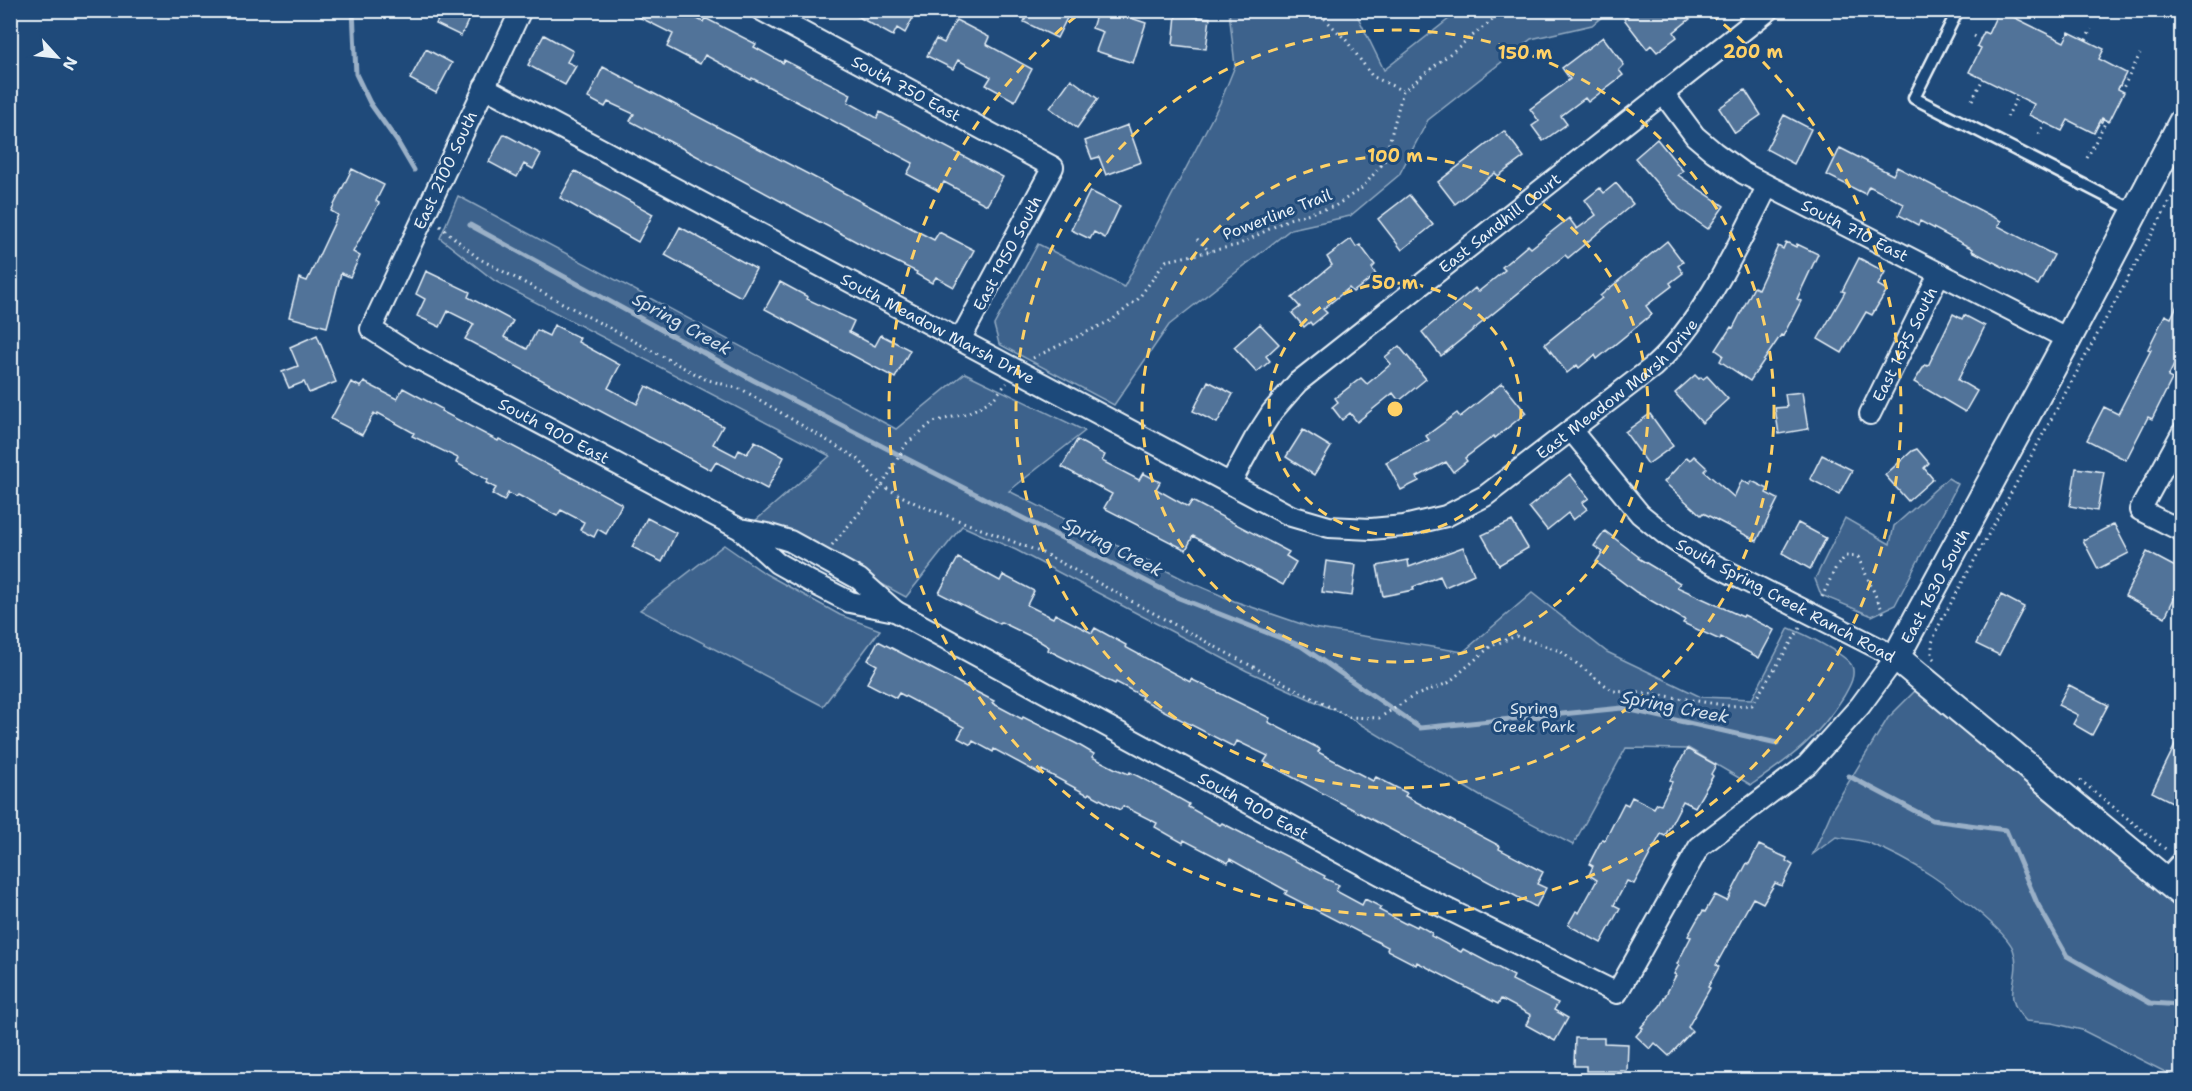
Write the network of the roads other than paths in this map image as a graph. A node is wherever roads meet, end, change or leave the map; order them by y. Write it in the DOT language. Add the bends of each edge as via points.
graph roads {
  1 [pos="520,10"];
  2 [pos="760,10"];
  3 [pos="1769,10"];
  4 [pos="1958,10"];
  5 [pos="484,87"];
  6 [pos="1664,93"];
  7 [pos="2181,122"];
  8 [pos="1053,167"];
  9 [pos="1767,187"];
  10 [pos="2135,211"];
  11 [pos="1939,274"];
  12 [pos="371,329"];
  13 [pos="2068,339"];
  14 [pos="960,340"];
  15 [pos="1870,414"];
  16 [pos="1571,430"];
  17 [pos="2181,433"];
  18 [pos="1230,484"];
  19 [pos="1404,526"];
  20 [pos="2181,531"];
  21 [pos="1896,657"];
  22 [pos="2176,879"];
  23 [pos="1617,993"];
  1 -- 5 [label="street, East 2100 South"];
  2 -- 8 [label="street, South 750 East"];
  3 -- 6 [label="street, East Sandhill Court"];
  4 -- 10 [label="lane" via="1914,98"];
  5 -- 12 [label="street, East 2100 South"];
  5 -- 14 [label="street, South Meadow Marsh Drive"];
  6 -- 9 [label="street, South 710 East" via="1695,136"];
  6 -- 18 [label="street, East Sandhill Court" via="1298,382 1272,412"];
  7 -- 10 [label="street, East 1630 South"];
  8 -- 14 [label="street, East 1950 South"];
  9 -- 11 [label="street, South 710 East"];
  9 -- 16 [label="street, East Meadow Marsh Drive" via="1692,325 1653,367"];
  10 -- 13 [label="street, East 1630 South"];
  11 -- 13 [label="street, South 710 East"];
  11 -- 15 [label="street, East 1675 South"];
  12 -- 23 [label="street, South 900 East" via="413,356 740,529 777,563 812,582 850,602 895,611 1411,891"];
  13 -- 21 [label="street, East 1630 South"];
  14 -- 18 [label="street, South Meadow Marsh Drive"];
  16 -- 19 [label="street, East Meadow Marsh Drive" via="1485,496 1446,516"];
  16 -- 21 [label="street, South Spring Creek Ranch Road" via="1640,514 1666,535 1699,557"];
  17 -- 20 [label="street" via="2140,510"];
  18 -- 19 [label="street, South Meadow Marsh Drive" via="1291,516 1329,527"];
  21 -- 22 [label="street, South Spring Creek Ranch Road"];
  21 -- 23 [label="street, East 1630 South" via="1860,706 1807,765 1699,847"];
}
